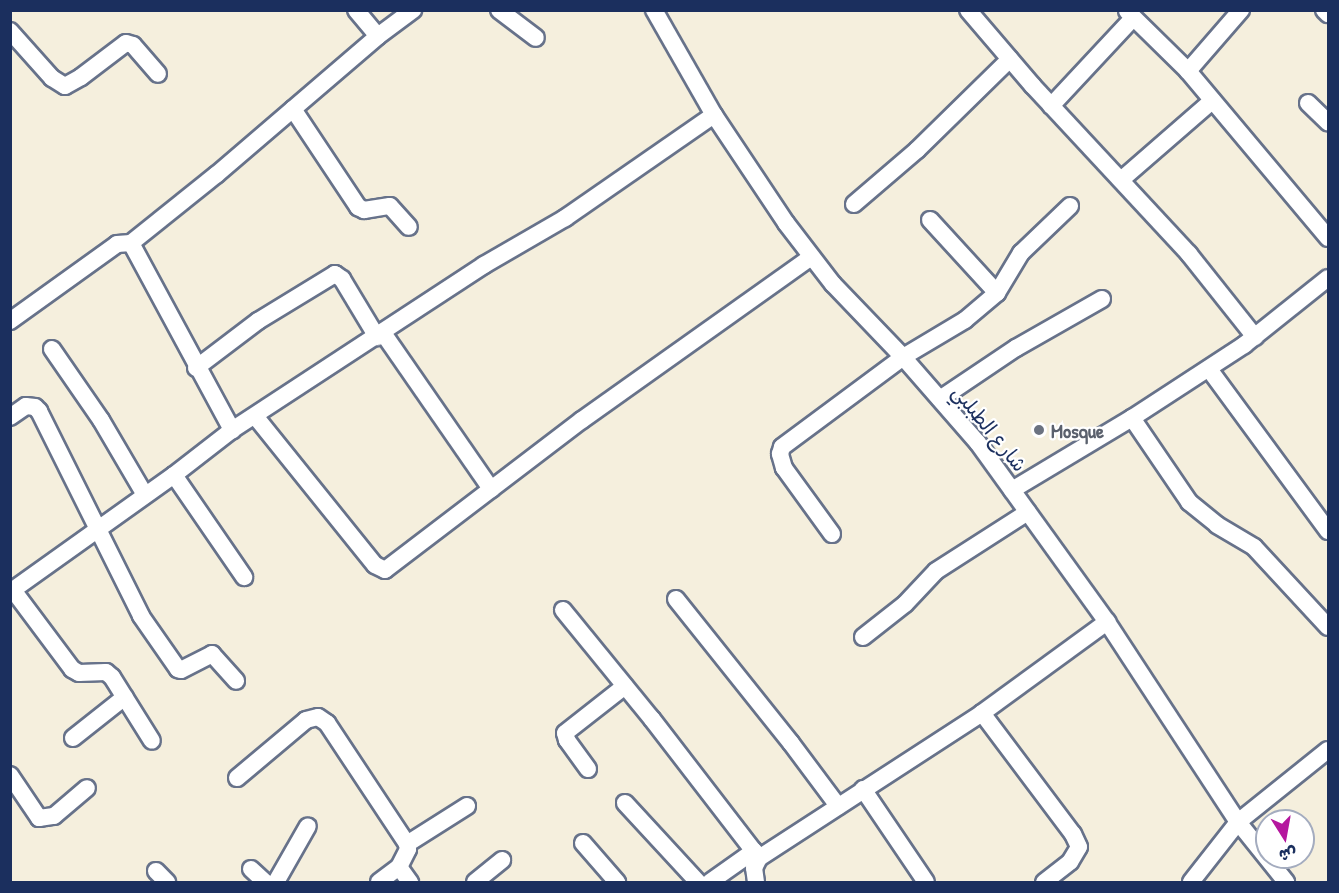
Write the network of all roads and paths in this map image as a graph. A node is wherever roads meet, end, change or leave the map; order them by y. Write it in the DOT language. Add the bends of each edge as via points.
graph roads {
  1 [pos="356,10"];
  2 [pos="413,10"];
  3 [pos="499,10"];
  4 [pos="968,10"];
  5 [pos="1241,10"];
  6 [pos="1324,10"];
  7 [pos="660,12"];
  8 [pos="1130,14"];
  9 [pos="1329,15"];
  10 [pos="10,31"];
  11 [pos="378,36"];
  12 [pos="536,38"];
  13 [pos="1010,59"];
  14 [pos="1188,71"];
  15 [pos="158,74"];
  16 [pos="1212,101"];
  17 [pos="1308,103"];
  18 [pos="1051,106"];
  19 [pos="293,109"];
  20 [pos="714,115"];
  21 [pos="1329,122"];
  22 [pos="1121,180"];
  23 [pos="854,204"];
  24 [pos="1070,206"];
  25 [pos="930,220"];
  26 [pos="409,227"];
  27 [pos="1329,238"];
  28 [pos="131,243"];
  29 [pos="811,257"];
  30 [pos="1329,278"];
  31 [pos="997,293"];
  32 [pos="1102,299"];
  33 [pos="10,321"];
  34 [pos="380,335"];
  35 [pos="1255,337"];
  36 [pos="52,349"];
  37 [pos="903,357"];
  38 [pos="196,368"];
  39 [pos="1209,369"];
  40 [pos="940,399"];
  41 [pos="255,416"];
  42 [pos="10,417"];
  43 [pos="1132,418"];
  44 [pos="232,430"];
  45 [pos="174,475"];
  46 [pos="491,489"];
  47 [pos="1012,490"];
  48 [pos="145,495"];
  49 [pos="1028,512"];
  50 [pos="97,528"];
  51 [pos="1329,531"];
  52 [pos="832,534"];
  53 [pos="244,577"];
  54 [pos="12,591"];
  55 [pos="676,599"];
  56 [pos="563,610"];
  57 [pos="1107,622"];
  58 [pos="1329,627"];
  59 [pos="863,637"];
  60 [pos="236,681"];
  61 [pos="625,686"];
  62 [pos="125,697"];
  63 [pos="982,713"];
  64 [pos="73,738"];
  65 [pos="152,741"];
  66 [pos="1329,750"];
  67 [pos="588,769"];
  68 [pos="10,776"];
  69 [pos="237,778"];
  70 [pos="87,788"];
  71 [pos="863,789"];
  72 [pos="625,803"];
  73 [pos="467,806"];
  74 [pos="838,806"];
  75 [pos="1238,822"];
  76 [pos="308,826"];
  77 [pos="583,843"];
  78 [pos="407,844"];
  79 [pos="756,854"];
  80 [pos="501,860"];
  81 [pos="399,867"];
  82 [pos="251,869"];
  83 [pos="264,882"];
  84 [pos="276,882"];
  85 [pos="379,882"];
  86 [pos="410,882"];
  87 [pos="475,882"];
  88 [pos="617,882"];
  89 [pos="698,882"];
  90 [pos="710,882"];
  91 [pos="756,882"];
  92 [pos="926,882"];
  93 [pos="1044,882"];
  94 [pos="1191,882"];
  95 [pos="1286,882"];
  1 -- 11 [label="street"];
  2 -- 11 [label="street"];
  3 -- 12 [label="street"];
  4 -- 13 [label="street"];
  5 -- 14 [label="street"];
  6 -- 9 [label="street"];
  7 -- 20 [label="street, شارع الطبلبي"];
  8 -- 14 [label="street"];
  8 -- 18 [label="street"];
  10 -- 15 [label="street" via="52,78 65,86 126,43 133,45"];
  11 -- 19 [label="street"];
  13 -- 18 [label="street"];
  13 -- 23 [label="street" via="917,150"];
  14 -- 16 [label="street"];
  16 -- 22 [label="street"];
  16 -- 27 [label="street"];
  17 -- 21 [label="street"];
  18 -- 22 [label="street"];
  19 -- 26 [label="street" via="358,207 364,210 390,206"];
  19 -- 28 [label="street"];
  20 -- 29 [label="street, شارع الطبلبي"];
  20 -- 34 [label="street" via="565,218 484,265"];
  22 -- 35 [label="street" via="1189,254"];
  24 -- 31 [label="street" via="1021,253"];
  25 -- 31 [label="street"];
  28 -- 33 [label="street" via="117,244"];
  28 -- 38 [label="street"];
  29 -- 37 [label="street, شارع الطبلبي"];
  29 -- 46 [label="street"];
  30 -- 35 [label="street"];
  31 -- 37 [label="street" via="965,320"];
  32 -- 40 [label="street" via="1016,348"];
  34 -- 38 [label="street" via="335,274 258,321"];
  34 -- 41 [label="street"];
  34 -- 46 [label="street"];
  35 -- 39 [label="street"];
  36 -- 48 [label="street" via="101,420"];
  37 -- 40 [label="street, شارع الطبلبي"];
  37 -- 52 [label="street" via="782,447 784,468"];
  38 -- 44 [label="street"];
  39 -- 43 [label="street"];
  39 -- 51 [label="street"];
  40 -- 47 [label="street, شارع الطبلبي"];
  41 -- 44 [label="street"];
  41 -- 46 [label="street" via="382,570"];
  42 -- 50 [label="street" via="26,406 35,407"];
  43 -- 47 [label="street"];
  43 -- 58 [label="street" via="1199,512 1262,555"];
  44 -- 45 [label="street"];
  45 -- 48 [label="street"];
  45 -- 53 [label="street"];
  47 -- 49 [label="street, شارع الطبلبي"];
  48 -- 50 [label="street"];
  49 -- 57 [label="street, شارع الطبلبي"];
  49 -- 59 [label="street" via="936,571 905,604"];
  50 -- 54 [label="street"];
  50 -- 60 [label="street" via="141,616 178,669 212,654"];
  54 -- 62 [label="street" via="72,669 79,673 106,672"];
  55 -- 74 [label="street"];
  56 -- 61 [label="street"];
  57 -- 63 [label="street"];
  57 -- 75 [label="street, شارع الطبلبي"];
  61 -- 67 [label="street" via="565,733"];
  61 -- 79 [label="street"];
  62 -- 64 [label="street"];
  62 -- 65 [label="street"];
  63 -- 71 [label="street"];
  63 -- 93 [label="street" via="1079,847 1070,862"];
  66 -- 75 [label="street"];
  68 -- 70 [label="street" via="39,818 54,816"];
  69 -- 78 [label="street" via="306,720 318,717 327,723"];
  71 -- 74 [label="street"];
  71 -- 92 [label="street"];
  72 -- 89 [label="street"];
  73 -- 78 [label="street"];
  74 -- 79 [label="street"];
  75 -- 94 [label="street"];
  75 -- 95 [label="street, شارع الطبلبي"];
  76 -- 84 [label="street"];
  77 -- 88 [label="street"];
  78 -- 81 [label="street"];
  79 -- 90 [label="street"];
  79 -- 91 [label="street"];
  80 -- 87 [label="street"];
  81 -- 85 [label="street"];
  81 -- 86 [label="street"];
  82 -- 83 [label="street"];
}
